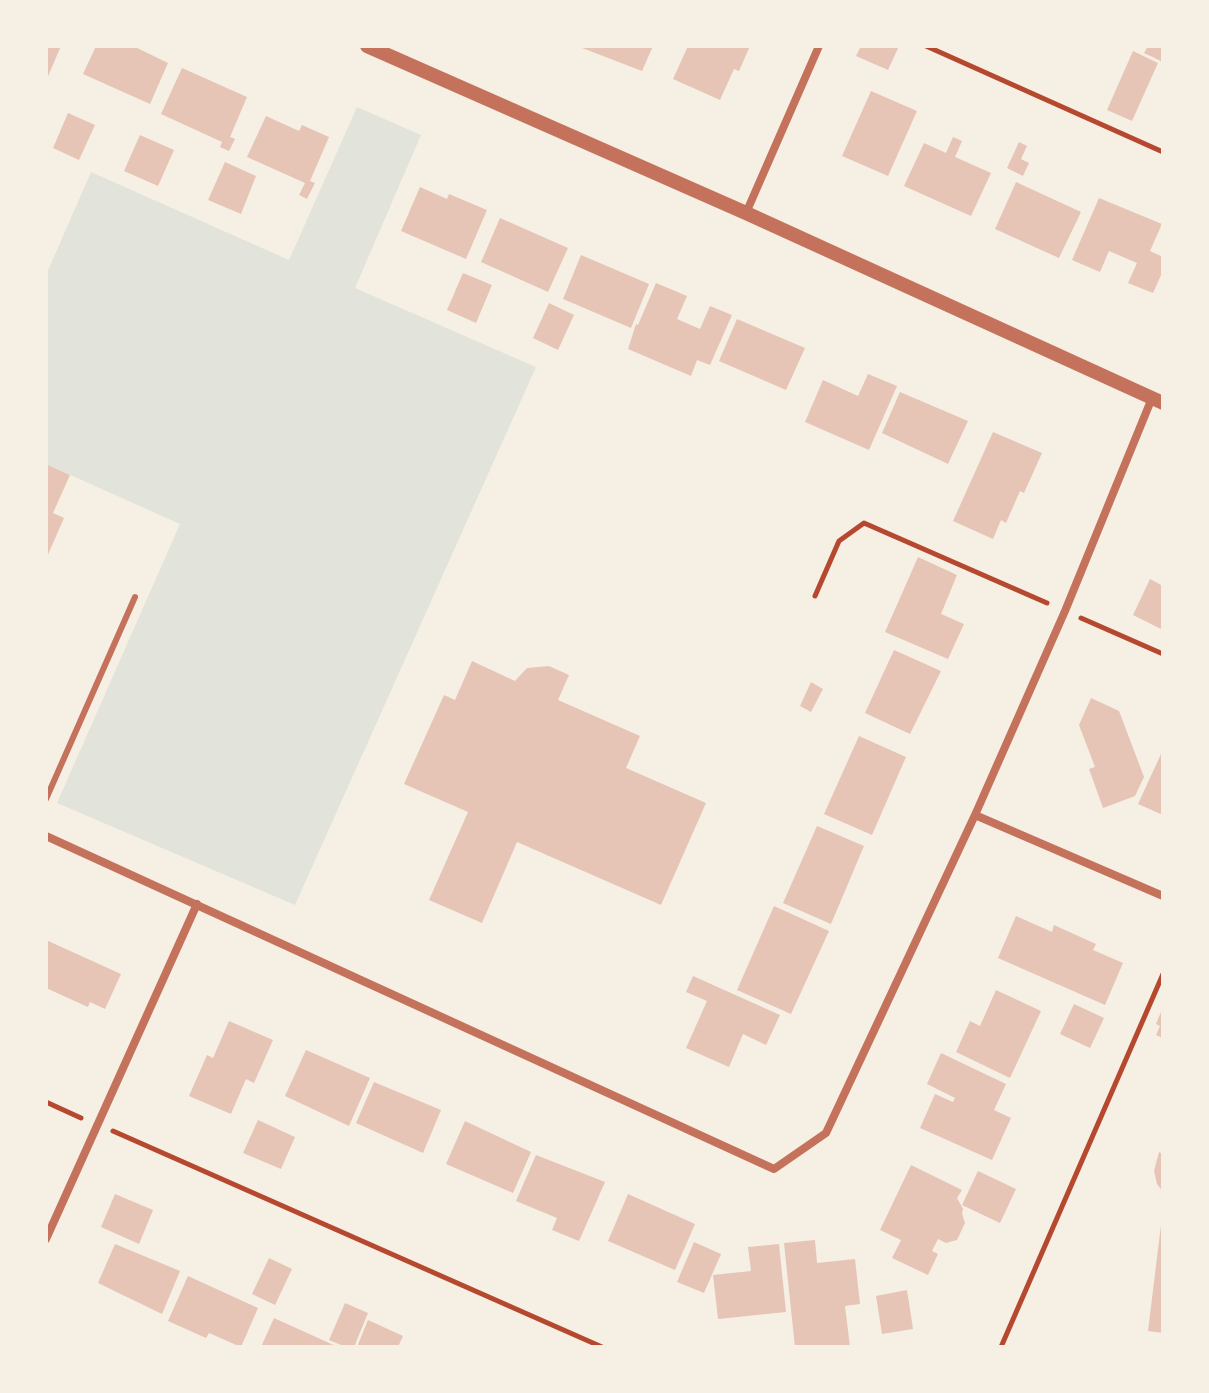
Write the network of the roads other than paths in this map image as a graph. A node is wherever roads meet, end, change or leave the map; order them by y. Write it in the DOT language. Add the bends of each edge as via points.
graph roads {
  1 [pos="367,46"];
  2 [pos="819,46"];
  3 [pos="746,213"];
  4 [pos="1158,401"];
  5 [pos="135,597"];
  6 [pos="46,799"];
  7 [pos="975,815"];
  8 [pos="46,836"];
  9 [pos="1163,896"];
  10 [pos="197,904"];
  11 [pos="46,1239"];
  1 -- 3 [label="street"];
  2 -- 3 [label="street"];
  3 -- 4 [label="street"];
  4 -- 7 [label="street"];
  5 -- 6 [label="lane"];
  7 -- 9 [label="street"];
  7 -- 10 [label="street" via="826,1133 774,1169"];
  8 -- 10 [label="street"];
  10 -- 11 [label="street"];
}
